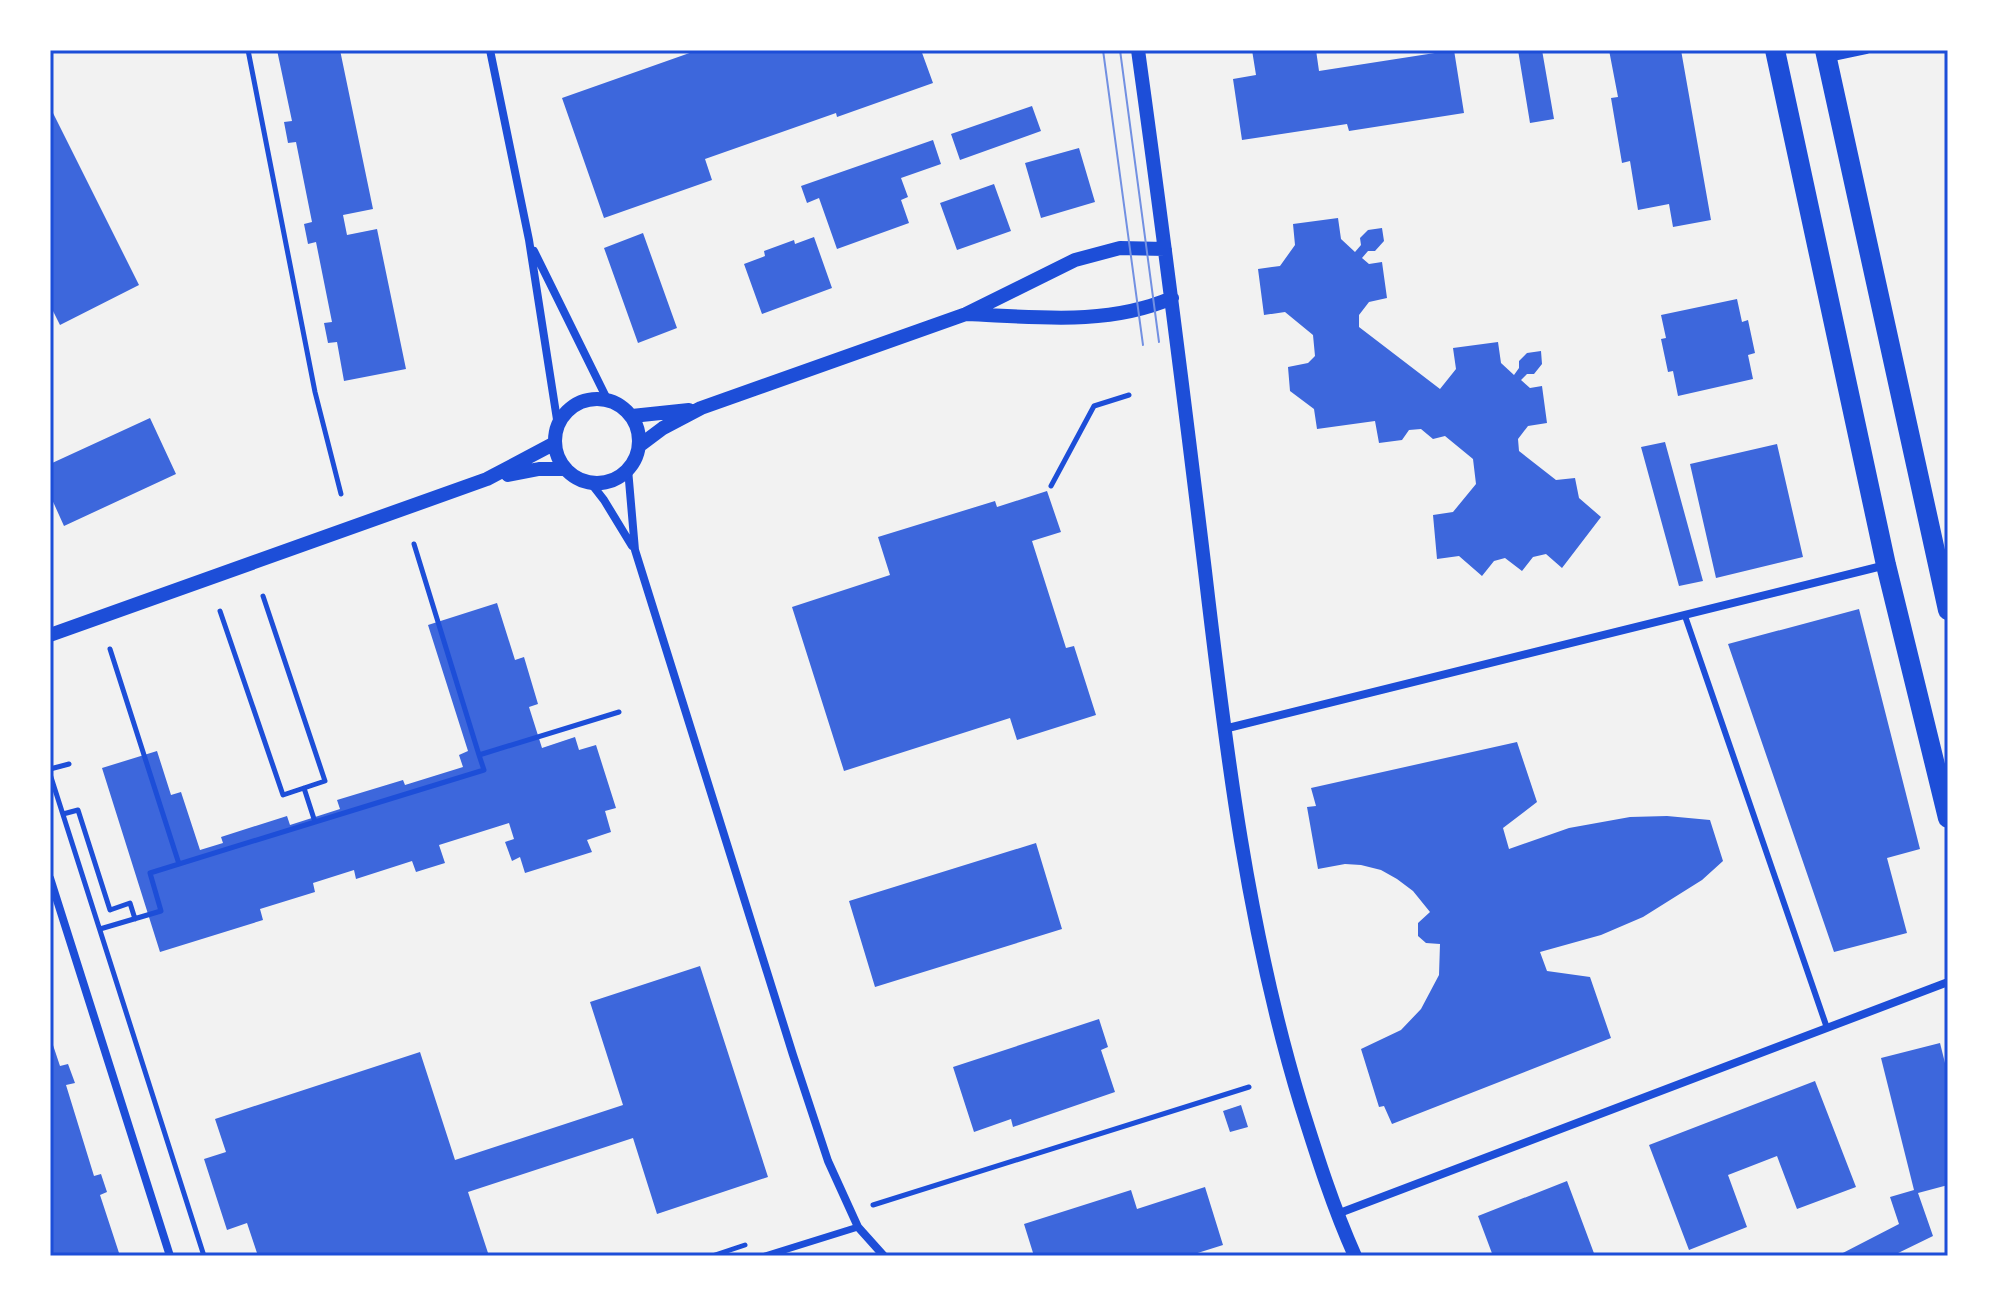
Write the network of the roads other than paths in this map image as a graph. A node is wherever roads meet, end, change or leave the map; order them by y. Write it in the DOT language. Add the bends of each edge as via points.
graph roads {
  1 [pos="490,50"];
  2 [pos="1138,50"];
  3 [pos="1775,50"];
  4 [pos="1866,50"];
  5 [pos="1826,54"];
  6 [pos="529,240"];
  7 [pos="1165,249"];
  8 [pos="1172,298"];
  9 [pos="966,314"];
  10 [pos="608,401"];
  11 [pos="701,408"];
  12 [pos="632,416"];
  13 [pos="558,426"];
  14 [pos="555,443"];
  15 [pos="639,446"];
  16 [pos="566,469"];
  17 [pos="628,469"];
  18 [pos="487,479"];
  19 [pos="590,482"];
  20 [pos="635,550"];
  21 [pos="1942,562"];
  22 [pos="1886,565"];
  23 [pos="1948,610"];
  24 [pos="1685,616"];
  25 [pos="50,635"];
  26 [pos="1224,729"];
  27 [pos="1948,818"];
  28 [pos="50,878"];
  29 [pos="1948,982"];
  30 [pos="1827,1028"];
  31 [pos="1337,1214"];
  32 [pos="858,1227"];
  33 [pos="170,1256"];
  34 [pos="765,1256"];
  35 [pos="884,1256"];
  36 [pos="1355,1256"];
  1 -- 6 [label="street"];
  2 -- 7 [label="street"];
  3 -- 22 [label="main road"];
  4 -- 5 [label="street"];
  5 -- 21 [label="main road"];
  6 -- 10 [label="street"];
  6 -- 13 [label="street"];
  7 -- 8 [label="street"];
  7 -- 9 [label="street" via="1130,247 1087,256"];
  8 -- 9 [label="street" via="1096,318"];
  8 -- 26 [label="street"];
  9 -- 11 [label="street"];
  10 -- 12 [label="street"];
  10 -- 13 [label="street" via="576,405"];
  11 -- 12 [label="street"];
  11 -- 15 [label="street"];
  12 -- 15 [label="street"];
  13 -- 14 [label="street"];
  14 -- 16 [label="street"];
  14 -- 18 [label="street"];
  15 -- 17 [label="street"];
  16 -- 18 [label="street"];
  16 -- 19 [label="street"];
  17 -- 19 [label="street" via="612,480"];
  17 -- 20 [label="street"];
  18 -- 25 [label="street"];
  19 -- 20 [label="street"];
  20 -- 32 [label="street" via="798,1070 839,1190"];
  21 -- 23 [label="main road"];
  22 -- 24 [label="street"];
  22 -- 27 [label="main road"];
  24 -- 26 [label="street"];
  24 -- 30 [label="lane"];
  26 -- 31 [label="street" via="1262,957"];
  28 -- 33 [label="street"];
  29 -- 30 [label="street"];
  30 -- 31 [label="street"];
  31 -- 36 [label="street"];
  32 -- 34 [label="street"];
  32 -- 35 [label="street"];
}
